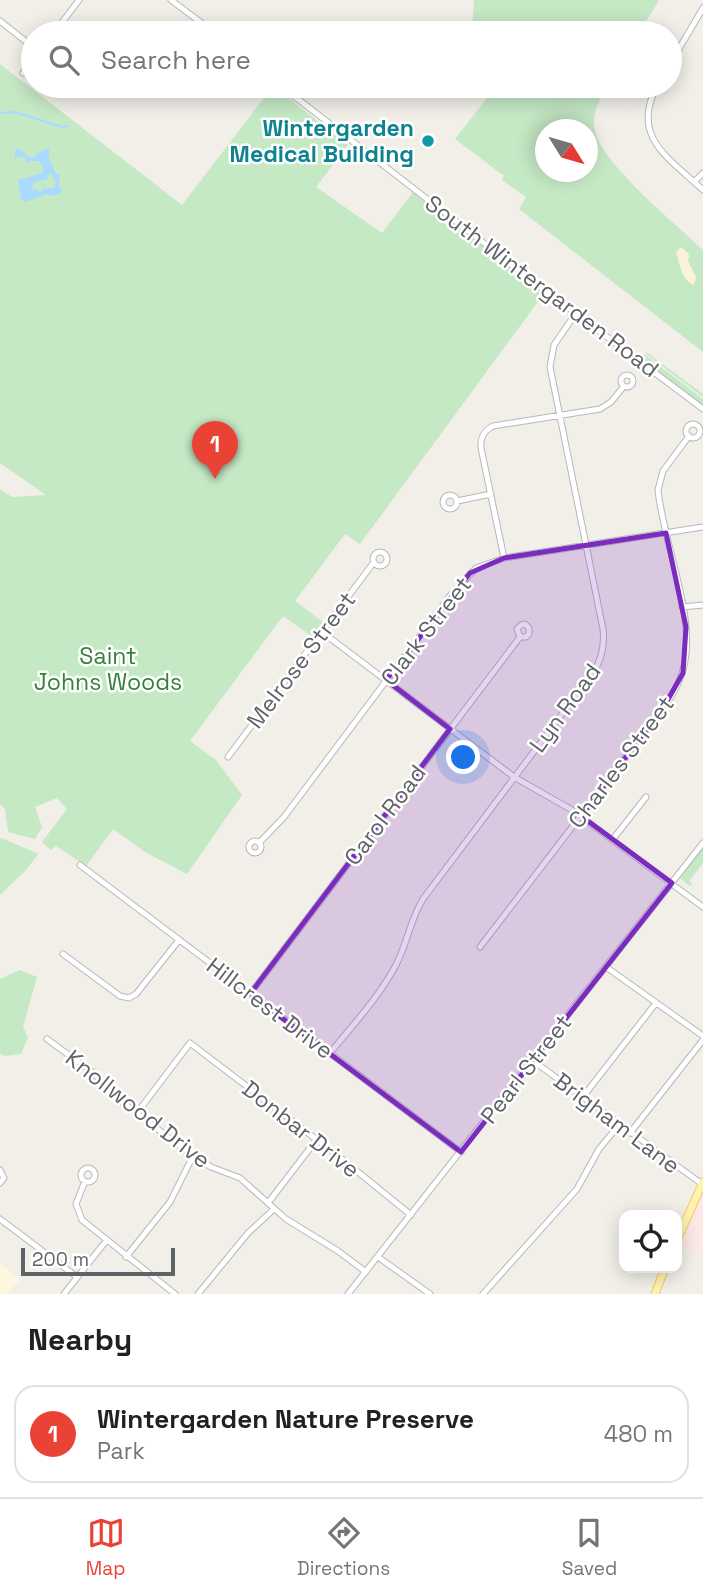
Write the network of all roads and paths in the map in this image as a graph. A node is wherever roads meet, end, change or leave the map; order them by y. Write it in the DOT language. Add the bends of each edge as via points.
graph roads {
  1 [pos="79,0"];
  2 [pos="171,0"];
  3 [pos="703,8"];
  4 [pos="63,21"];
  5 [pos="199,21"];
  6 [pos="0,22"];
  7 [pos="21,38"];
  8 [pos="682,44"];
  9 [pos="297,98"];
  10 [pos="652,98"];
  11 [pos="703,173"];
  12 [pos="694,182"];
  13 [pos="703,190"];
  14 [pos="576,313"];
  15 [pos="624,386"];
  16 [pos="703,409"];
  17 [pos="559,416"];
  18 [pos="689,436"];
  19 [pos="491,494"];
  20 [pos="457,501"];
  21 [pos="703,527"];
  22 [pos="666,533"];
  23 [pos="586,545"];
  24 [pos="504,558"];
  25 [pos="374,562"];
  26 [pos="703,605"];
  27 [pos="682,607"];
  28 [pos="322,632"];
  29 [pos="520,637"];
  30 [pos="386,680"];
  31 [pos="450,729"];
  32 [pos="228,757"];
  33 [pos="514,777"];
  34 [pos="646,797"];
  35 [pos="581,816"];
  36 [pos="613,839"];
  37 [pos="259,843"];
  38 [pos="703,843"];
  39 [pos="80,865"];
  40 [pos="672,883"];
  41 [pos="703,907"];
  42 [pos="179,940"];
  43 [pos="480,947"];
  44 [pos="63,954"];
  45 [pos="606,967"];
  46 [pos="250,994"];
  47 [pos="656,1003"];
  48 [pos="703,1038"];
  49 [pos="47,1039"];
  50 [pos="330,1054"];
  51 [pos="533,1060"];
  52 [pos="582,1098"];
  53 [pos="137,1113"];
  54 [pos="619,1125"];
  55 [pos="630,1133"];
  56 [pos="317,1139"];
  57 [pos="461,1152"];
  58 [pos="193,1156"];
  59 [pos="0,1170"];
  60 [pos="2,1180"];
  61 [pos="85,1181"];
  62 [pos="703,1183"];
  63 [pos="268,1203"];
  64 [pos="274,1209"];
  65 [pos="411,1215"];
  66 [pos="0,1219"];
  67 [pos="682,1229"];
  68 [pos="106,1241"];
  69 [pos="378,1256"];
  70 [pos="126,1257"];
  71 [pos="366,1272"];
  72 [pos="663,1273"];
  73 [pos="77,1277"];
  74 [pos="64,1294"];
  75 [pos="175,1294"];
  76 [pos="198,1294"];
  77 [pos="348,1294"];
  78 [pos="430,1294"];
  79 [pos="483,1294"];
  80 [pos="655,1294"];
  1 -- 4 [label="street"];
  2 -- 5 [label="street"];
  3 -- 8 [label="street"];
  6 -- 7 [label="street"];
  9 -- 14 [label="street, South Wintergarden Road"];
  10 -- 12 [label="street" via="647,112 650,135"];
  11 -- 12 [label="street"];
  12 -- 13 [label="street"];
  14 -- 16 [label="street, South Wintergarden Road"];
  14 -- 17 [label="street, Lyn Road" via="551,357"];
  15 -- 17 [label="street" via="604,407"];
  17 -- 19 [label="street" via="493,426 485,432 481,442"];
  17 -- 23 [label="street, Lyn Road"];
  18 -- 22 [label="street, Charles Street" via="659,482"];
  19 -- 20 [label="street"];
  19 -- 24 [label="street"];
  21 -- 22 [label="street, Clark Street"];
  22 -- 23 [label="street, Clark Street"];
  22 -- 27 [label="street, Charles Street"];
  23 -- 24 [label="street, Clark Street"];
  23 -- 33 [label="street, Lyn Road" via="604,636 601,660"];
  24 -- 30 [label="street, Clark Street" via="482,565 462,581"];
  25 -- 28 [label="street, Melrose Street"];
  26 -- 27 [label="street"];
  27 -- 35 [label="street, Charles Street" via="687,650 678,684"];
  28 -- 30 [label="street"];
  28 -- 32 [label="street, Melrose Street"];
  29 -- 31 [label="street, Carol Road"];
  30 -- 31 [label="street"];
  30 -- 37 [label="street, Clark Street" via="284,817"];
  31 -- 33 [label="street"];
  31 -- 46 [label="street, Carol Road"];
  33 -- 35 [label="street"];
  33 -- 50 [label="street, Lyn Road" via="423,899 392,972"];
  34 -- 36 [label="street"];
  35 -- 36 [label="street"];
  35 -- 43 [label="street, Charles Street"];
  36 -- 40 [label="street"];
  38 -- 40 [label="street, Pearl Street"];
  39 -- 42 [label="street, Hillcrest Drive"];
  40 -- 41 [label="street"];
  40 -- 45 [label="street, Pearl Street"];
  42 -- 44 [label="street" via="130,998"];
  42 -- 46 [label="street, Hillcrest Drive"];
  45 -- 47 [label="street"];
  45 -- 51 [label="street, Pearl Street"];
  46 -- 50 [label="street, Hillcrest Drive"];
  47 -- 48 [label="street"];
  47 -- 52 [label="street"];
  48 -- 55 [label="street"];
  49 -- 53 [label="street, Knollwood Drive"];
  50 -- 57 [label="street, Hillcrest Drive"];
  51 -- 52 [label="street, Brigham Lane"];
  51 -- 57 [label="street, Pearl Street"];
  52 -- 54 [label="street, Brigham Lane"];
  53 -- 56 [label="street, Donbar Drive" via="190,1043"];
  53 -- 58 [label="street, Knollwood Drive"];
  54 -- 55 [label="street, Brigham Lane"];
  54 -- 79 [label="street" via="599,1149 577,1189"];
  55 -- 62 [label="street, Brigham Lane"];
  56 -- 63 [label="street"];
  56 -- 65 [label="street, Donbar Drive"];
  57 -- 65 [label="street, Pearl Street"];
  58 -- 63 [label="street, Knollwood Drive" via="240,1178"];
  58 -- 70 [label="street" via="170,1202"];
  59 -- 60 [label="street"];
  61 -- 68 [label="street" via="77,1200 79,1216"];
  62 -- 67 [label="main road"];
  63 -- 64 [label="street, Knollwood Drive"];
  64 -- 71 [label="street, Knollwood Drive"];
  64 -- 76 [label="street"];
  65 -- 69 [label="street, Pearl Street"];
  66 -- 73 [label="street"];
  68 -- 70 [label="street"];
  68 -- 73 [label="street"];
  69 -- 71 [label="street, Pearl Street"];
  69 -- 78 [label="street"];
  70 -- 75 [label="street"];
  71 -- 77 [label="street, Pearl Street"];
  72 -- 80 [label="main road"];
  73 -- 74 [label="street"];
}
